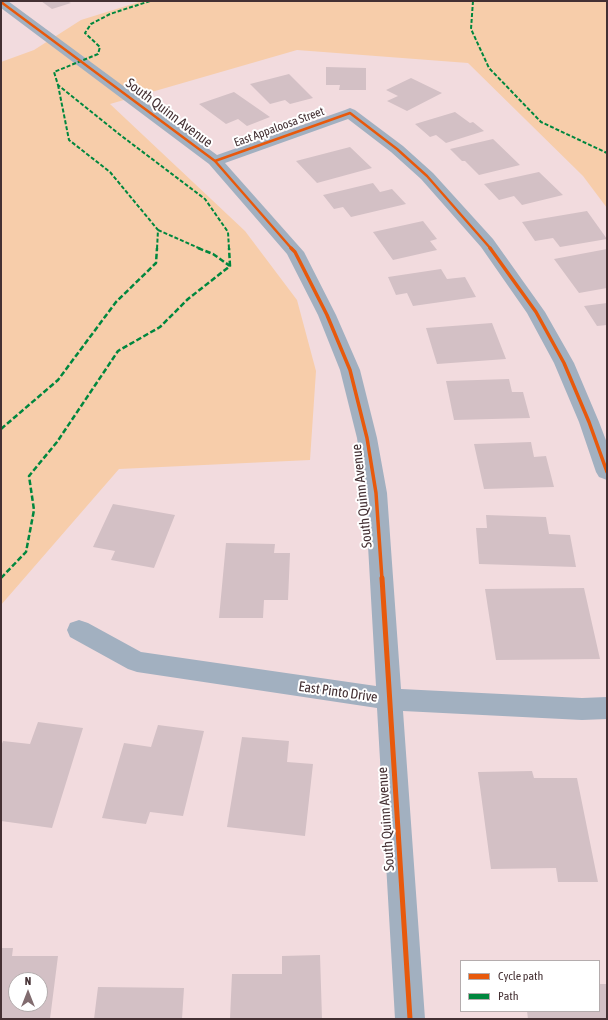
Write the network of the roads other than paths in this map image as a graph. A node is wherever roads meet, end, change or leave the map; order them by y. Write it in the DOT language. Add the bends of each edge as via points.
graph roads {
  1 [pos="1,2"];
  2 [pos="215,161"];
  3 [pos="607,472"];
  4 [pos="79,630"];
  5 [pos="389,699"];
  6 [pos="607,708"];
  7 [pos="410,1019"];
  1 -- 2 [label="street, South Quinn Avenue"];
  2 -- 3 [label="street, East Appaloosa Street" via="350,113 397,149 427,176 487,243 536,312 564,363"];
  2 -- 5 [label="street, South Quinn Avenue" via="295,252 327,314 350,370 367,438 376,493"];
  4 -- 5 [label="street, East Pinto Drive" via="137,662"];
  5 -- 6 [label="street, East Pinto Drive" via="574,709"];
  5 -- 7 [label="street, South Quinn Avenue"];
}
